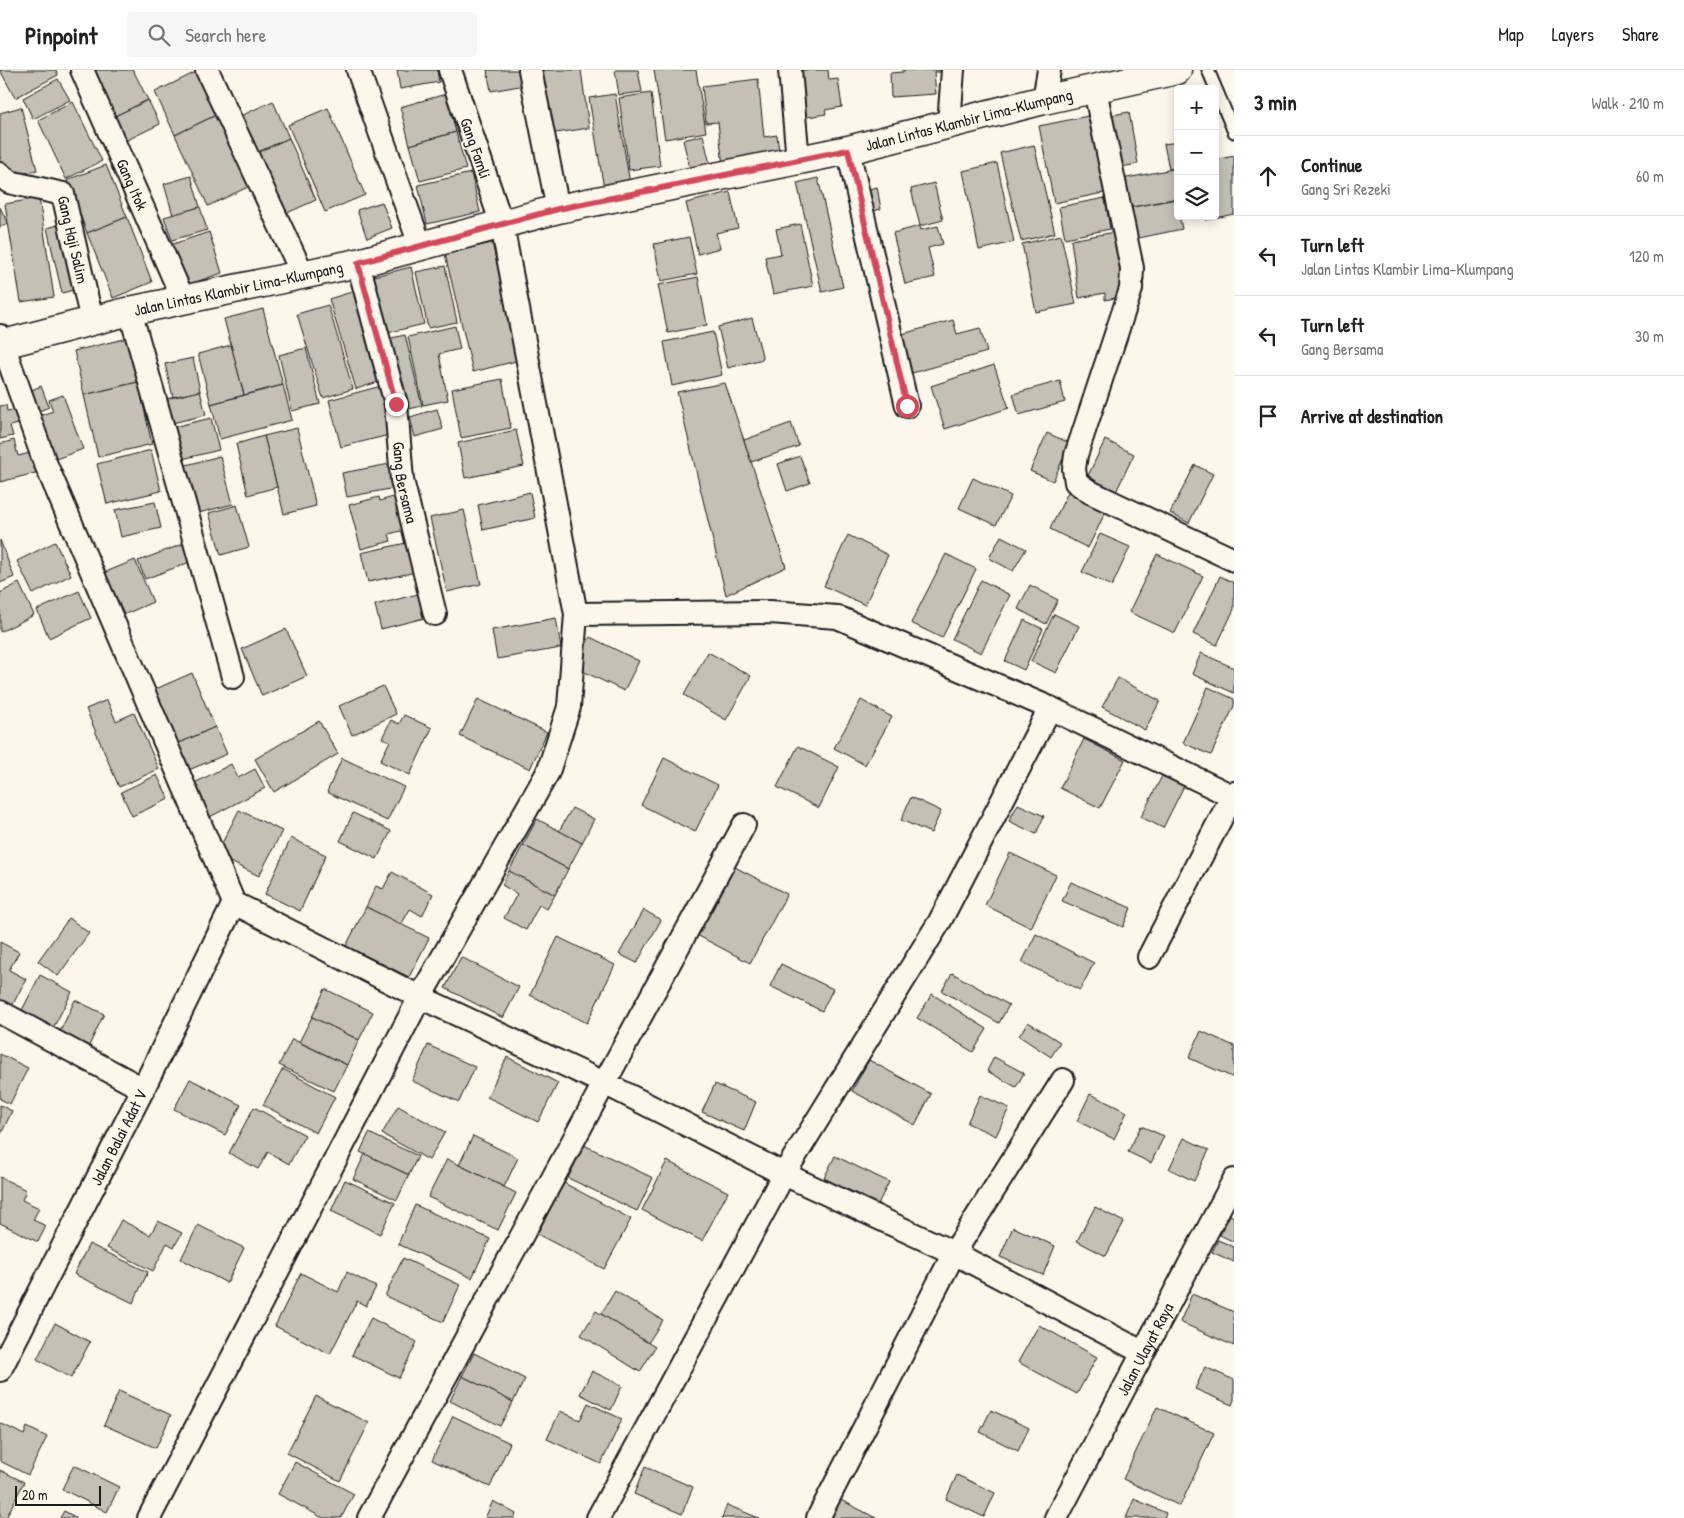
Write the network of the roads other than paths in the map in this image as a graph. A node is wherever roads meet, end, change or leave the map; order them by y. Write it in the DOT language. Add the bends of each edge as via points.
graph roads {
  1 [pos="82,70"];
  2 [pos="207,70"];
  3 [pos="358,70"];
  4 [pos="450,70"];
  5 [pos="530,70"];
  6 [pos="790,70"];
  7 [pos="953,70"];
  8 [pos="1049,70"];
  9 [pos="1178,70"];
  10 [pos="1208,70"];
  11 [pos="1095,90"];
  12 [pos="1044,100"];
  13 [pos="949,124"];
  14 [pos="1234,132"];
  15 [pos="848,150"];
  16 [pos="798,160"];
  17 [pos="0,174"];
  18 [pos="558,209"];
  19 [pos="502,225"];
  20 [pos="420,245"];
  21 [pos="358,263"];
  22 [pos="303,274"];
  23 [pos="183,300"];
  24 [pos="130,311"];
  25 [pos="92,322"];
  26 [pos="1,342"];
  27 [pos="907,406"];
  28 [pos="1234,560"];
  29 [pos="435,614"];
  30 [pos="576,614"];
  31 [pos="233,677"];
  32 [pos="1050,708"];
  33 [pos="1234,796"];
  34 [pos="744,825"];
  35 [pos="234,903"];
  36 [pos="1148,956"];
  37 [pos="420,997"];
  38 [pos="0,1012"];
  39 [pos="1063,1080"];
  40 [pos="604,1083"];
  41 [pos="143,1089"];
  42 [pos="784,1174"];
  43 [pos="1231,1191"];
  44 [pos="954,1253"];
  45 [pos="1142,1352"];
  46 [pos="0,1370"];
  47 [pos="149,1518"];
  48 [pos="369,1518"];
  49 [pos="598,1518"];
  50 [pos="818,1518"];
  51 [pos="1056,1518"];
  1 -- 23 [label="street, Gang Itok"];
  2 -- 22 [label="street"];
  3 -- 20 [label="street"];
  4 -- 19 [label="street, Gang Famli"];
  5 -- 18 [label="street"];
  6 -- 16 [label="street"];
  7 -- 13 [label="street"];
  8 -- 12 [label="street"];
  9 -- 11 [label="main road, Jalan Lintas Klambir Lima–Klumpang"];
  10 -- 14 [label="lane"];
  11 -- 12 [label="main road, Jalan Lintas Klambir Lima–Klumpang"];
  11 -- 28 [label="street" via="1132,268 1132,282 1076,455 1076,482 1090,492"];
  12 -- 13 [label="main road, Jalan Lintas Klambir Lima–Klumpang"];
  13 -- 15 [label="main road, Jalan Lintas Klambir Lima–Klumpang"];
  15 -- 16 [label="main road, Jalan Lintas Klambir Lima–Klumpang"];
  15 -- 27 [label="street"];
  16 -- 18 [label="main road, Jalan Lintas Klambir Lima–Klumpang"];
  17 -- 25 [label="street, Gang Haji Salim" via="9,182 63,194"];
  18 -- 19 [label="main road, Jalan Lintas Klambir Lima–Klumpang"];
  19 -- 20 [label="main road, Jalan Lintas Klambir Lima–Klumpang"];
  19 -- 30 [label="street, Gang Famli"];
  20 -- 21 [label="main road, Jalan Lintas Klambir Lima–Klumpang"];
  21 -- 22 [label="main road, Jalan Lintas Klambir Lima–Klumpang"];
  21 -- 29 [label="street, Gang Bersama" via="396,404 402,480"];
  22 -- 23 [label="main road, Jalan Lintas Klambir Lima–Klumpang"];
  23 -- 24 [label="main road, Jalan Lintas Klambir Lima–Klumpang"];
  24 -- 25 [label="main road, Jalan Lintas Klambir Lima–Klumpang"];
  24 -- 31 [label="street"];
  25 -- 26 [label="main road, Jalan Lintas Klambir Lima–Klumpang"];
  26 -- 35 [label="street" via="44,460"];
  30 -- 32 [label="street" via="770,612 837,617"];
  30 -- 37 [label="street, Gang Famli" via="568,707 548,772"];
  32 -- 33 [label="street"];
  32 -- 42 [label="street" via="940,921"];
  33 -- 36 [label="street"];
  34 -- 40 [label="street"];
  35 -- 37 [label="street"];
  35 -- 41 [label="street, Jalan Balai Adat V"];
  37 -- 40 [label="street"];
  37 -- 47 [label="street, Gang Famli"];
  38 -- 41 [label="street"];
  39 -- 44 [label="street"];
  40 -- 42 [label="street"];
  40 -- 48 [label="street"];
  41 -- 46 [label="street, Jalan Balai Adat V"];
  42 -- 44 [label="street"];
  42 -- 49 [label="street"];
  43 -- 45 [label="street, Jalan Ulayat Raya"];
  44 -- 45 [label="street"];
  44 -- 50 [label="street"];
  45 -- 51 [label="street, Jalan Ulayat Raya"];
}
